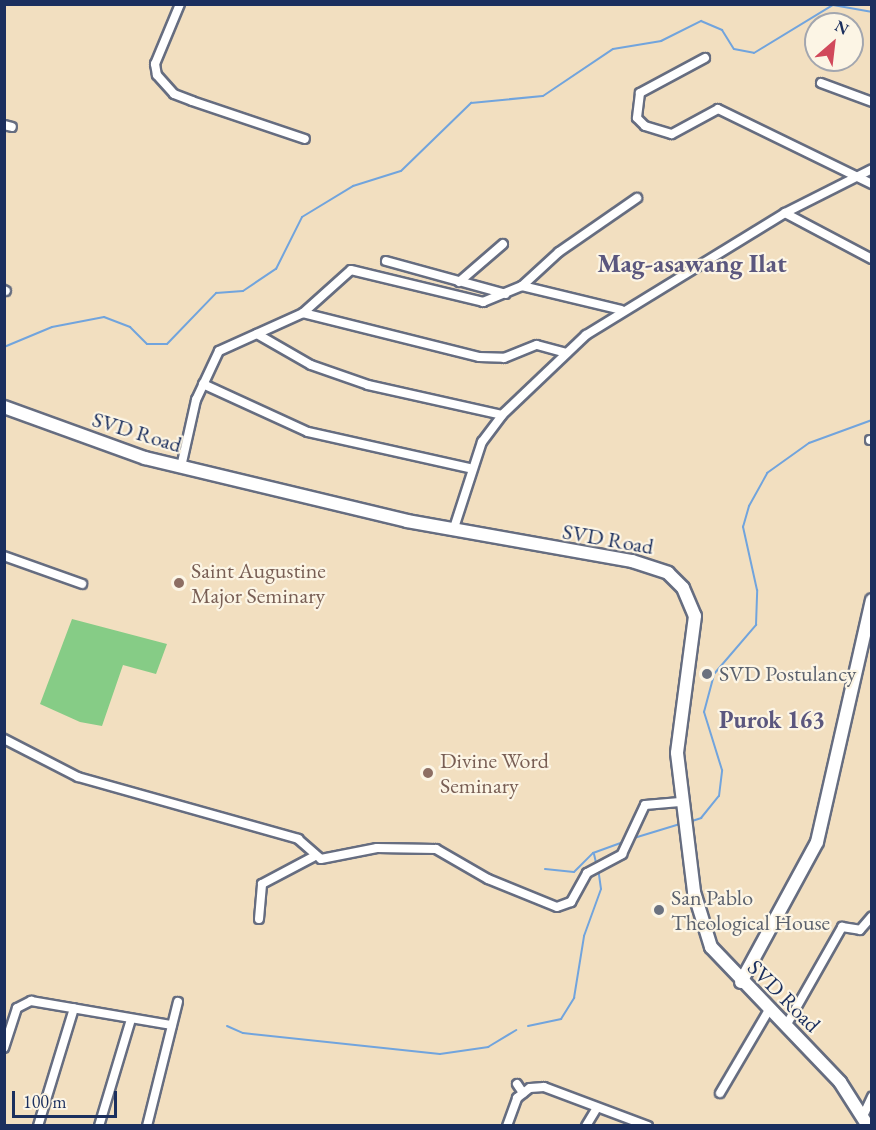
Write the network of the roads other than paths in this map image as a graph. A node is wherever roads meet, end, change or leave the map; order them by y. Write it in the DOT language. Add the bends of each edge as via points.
graph roads {
  1 [pos="180,4"];
  2 [pos="705,58"];
  3 [pos="821,83"];
  4 [pos="872,102"];
  5 [pos="305,139"];
  6 [pos="872,169"];
  7 [pos="857,175"];
  8 [pos="872,184"];
  9 [pos="637,198"];
  10 [pos="784,213"];
  11 [pos="503,244"];
  12 [pos="872,259"];
  13 [pos="386,261"];
  14 [pos="459,282"];
  15 [pos="522,286"];
  16 [pos="506,294"];
  17 [pos="621,310"];
  18 [pos="303,313"];
  19 [pos="256,334"];
  20 [pos="566,353"];
  21 [pos="203,384"];
  22 [pos="4,407"];
  23 [pos="502,415"];
  24 [pos="181,468"];
  25 [pos="469,468"];
  26 [pos="453,531"];
  27 [pos="4,556"];
  28 [pos="82,584"];
  29 [pos="872,600"];
  30 [pos="4,739"];
  31 [pos="680,802"];
  32 [pos="312,857"];
  33 [pos="872,916"];
  34 [pos="260,919"];
  35 [pos="741,982"];
  36 [pos="178,1002"];
  37 [pos="74,1008"];
  38 [pos="770,1008"];
  39 [pos="131,1019"];
  40 [pos="787,1024"];
  41 [pos="171,1025"];
  42 [pos="4,1048"];
  43 [pos="517,1084"];
  44 [pos="720,1093"];
  45 [pos="523,1094"];
  46 [pos="872,1097"];
  47 [pos="597,1108"];
  48 [pos="866,1120"];
  49 [pos="510,1124"];
  50 [pos="38,1125"];
  51 [pos="99,1125"];
  52 [pos="147,1125"];
  53 [pos="586,1125"];
  54 [pos="648,1125"];
  1 -- 5 [label="street" via="155,64 157,75 174,94"];
  2 -- 7 [label="street" via="640,93 637,118 645,126 672,134 718,110"];
  3 -- 4 [label="street"];
  6 -- 7 [label="street"];
  7 -- 8 [label="street"];
  7 -- 10 [label="street"];
  9 -- 15 [label="street" via="585,232"];
  10 -- 12 [label="street"];
  10 -- 17 [label="street"];
  11 -- 14 [label="street"];
  13 -- 14 [label="street"];
  14 -- 16 [label="street"];
  15 -- 16 [label="street"];
  15 -- 17 [label="street"];
  16 -- 18 [label="street" via="483,302 351,270"];
  17 -- 20 [label="street"];
  18 -- 19 [label="street"];
  18 -- 20 [label="street" via="479,357 504,358 537,345"];
  19 -- 21 [label="street" via="219,351"];
  19 -- 23 [label="street" via="311,365 368,385"];
  20 -- 23 [label="street"];
  21 -- 24 [label="street"];
  21 -- 25 [label="street" via="309,432"];
  22 -- 24 [label="main road, SVD Road" via="108,447"];
  23 -- 25 [label="street"];
  24 -- 26 [label="main road, SVD Road"];
  25 -- 26 [label="street"];
  26 -- 31 [label="main road, SVD Road" via="632,561 668,573 683,588 695,616 677,738"];
  27 -- 28 [label="street"];
  29 -- 35 [label="main road" via="817,842"];
  30 -- 32 [label="street" via="78,777 298,839"];
  31 -- 32 [label="street" via="645,805 622,854 587,873 566,907 488,879 435,849 377,848 344,859"];
  31 -- 35 [label="main road, SVD Road" via="694,892 711,947"];
  32 -- 34 [label="street" via="262,884"];
  33 -- 40 [label="street" via="860,930 842,927"];
  35 -- 38 [label="main road, SVD Road"];
  36 -- 41 [label="street"];
  37 -- 39 [label="street"];
  37 -- 42 [label="street" via="32,1001 17,1008"];
  37 -- 50 [label="street"];
  38 -- 40 [label="main road, SVD Road"];
  38 -- 44 [label="street"];
  39 -- 41 [label="street"];
  39 -- 51 [label="street"];
  40 -- 48 [label="main road, SVD Road"];
  41 -- 52 [label="street"];
  43 -- 45 [label="street"];
  45 -- 47 [label="street" via="544,1087"];
  45 -- 49 [label="street"];
  46 -- 48 [label="street"];
  47 -- 53 [label="street"];
  47 -- 54 [label="street"];
}
